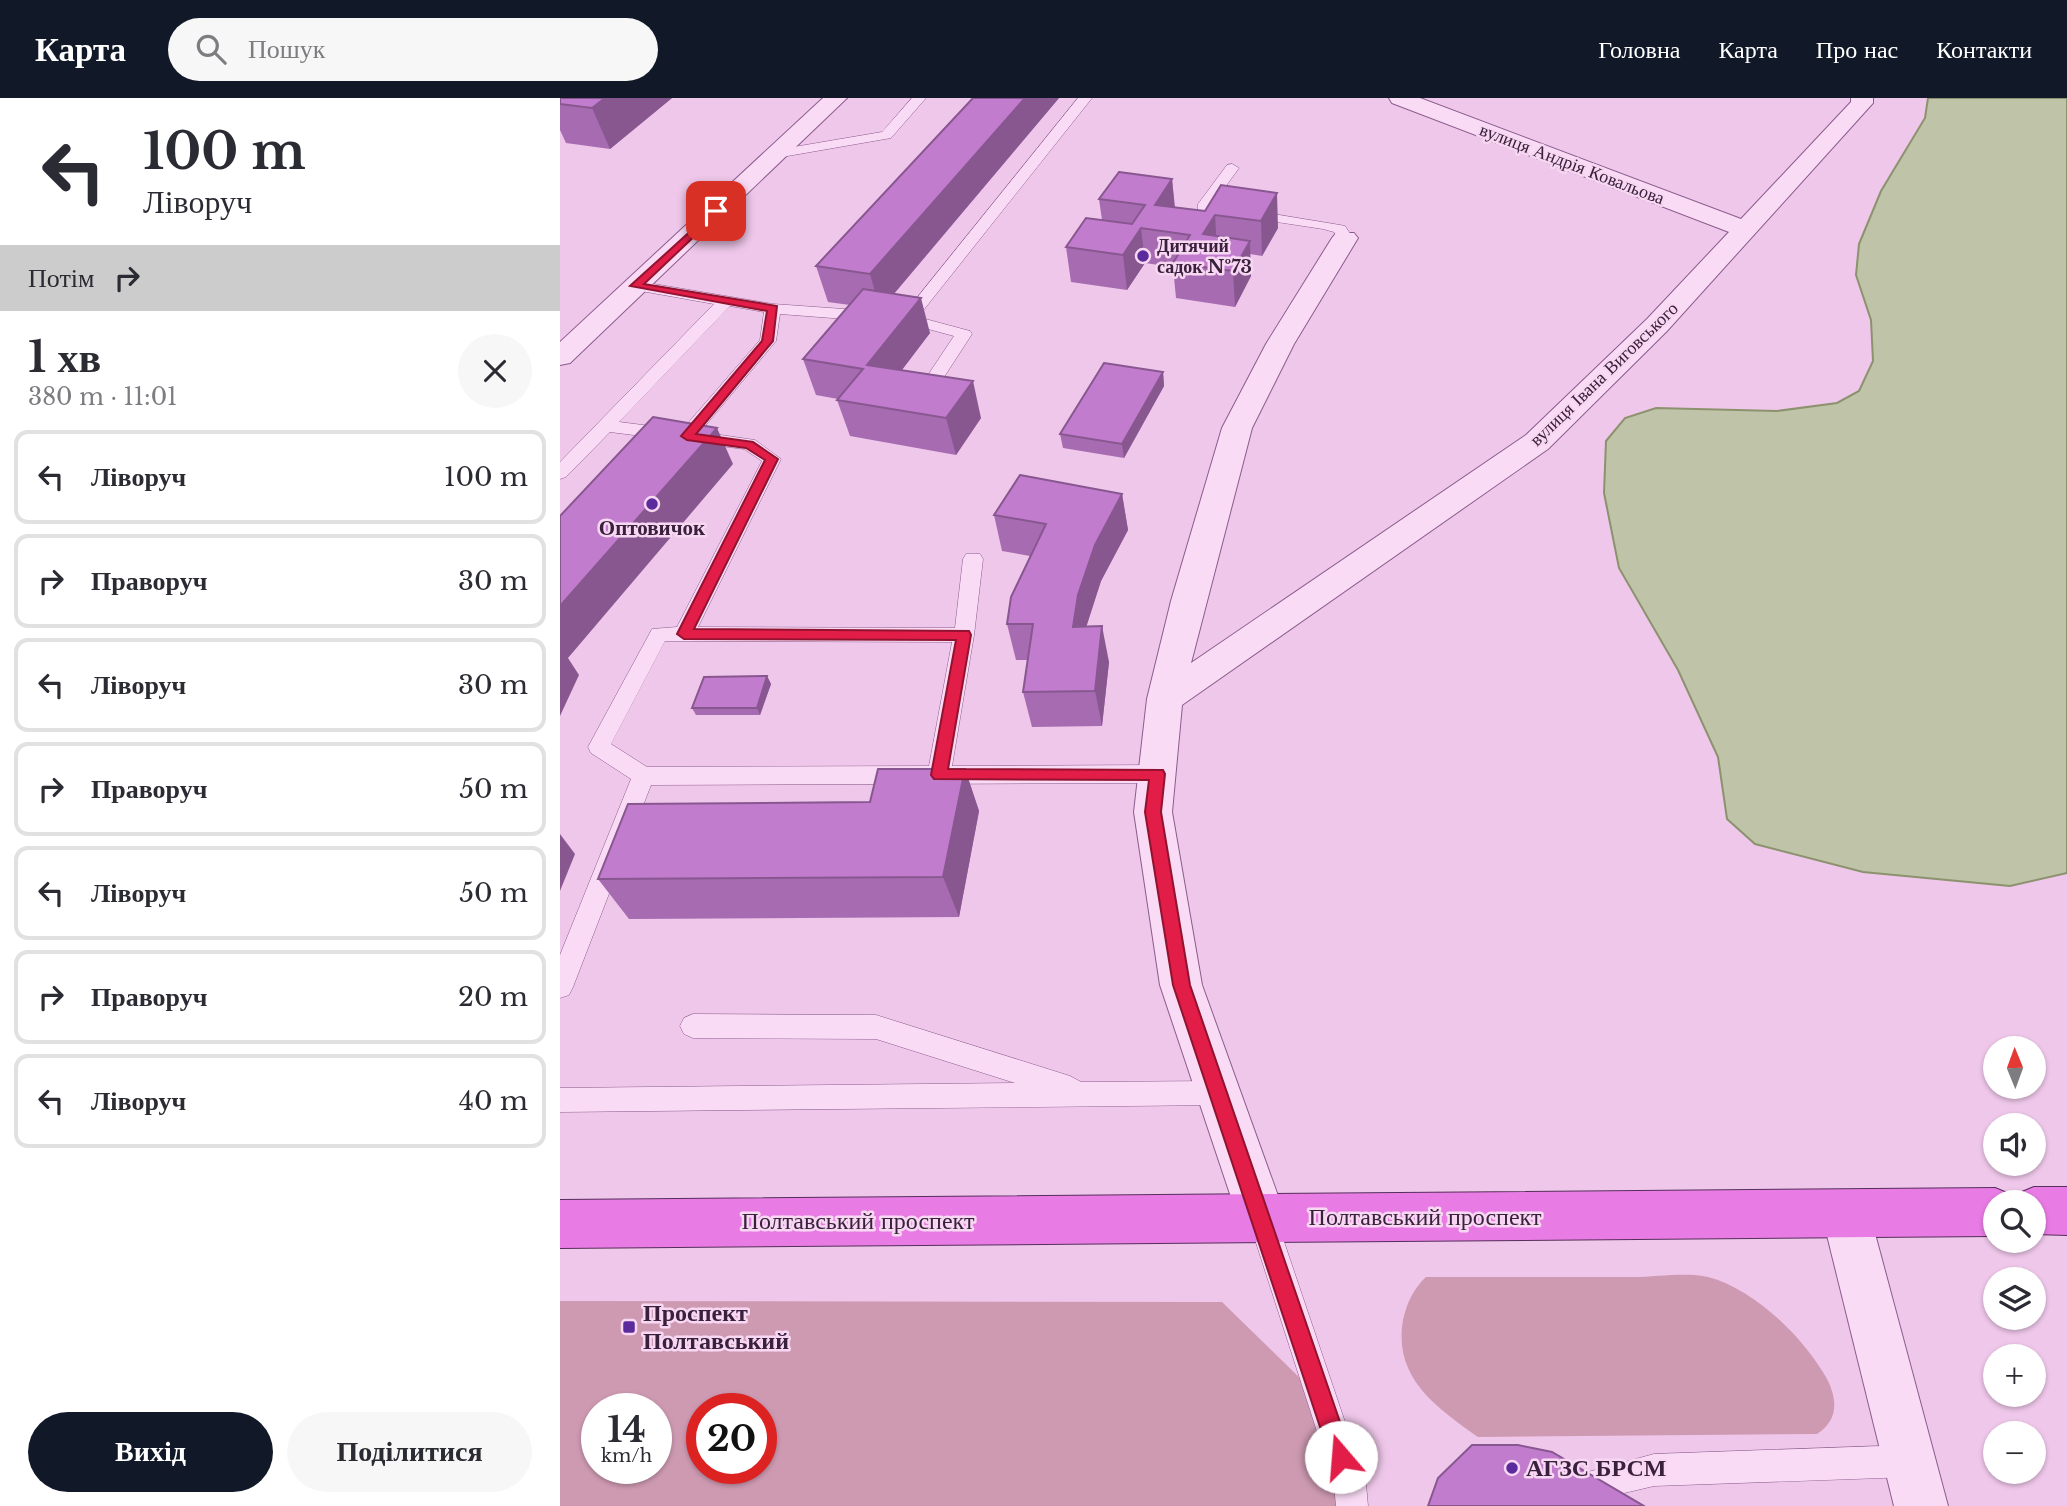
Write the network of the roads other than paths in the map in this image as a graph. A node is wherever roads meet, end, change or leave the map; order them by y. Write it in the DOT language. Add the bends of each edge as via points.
graph roads {
  1 [pos="836,98"];
  2 [pos="919,98"];
  3 [pos="1085,98"];
  4 [pos="1401,98"];
  5 [pos="1862,98"];
  6 [pos="776,154"];
  7 [pos="1231,168"];
  8 [pos="1743,229"];
  9 [pos="1345,238"];
  10 [pos="636,286"];
  11 [pos="726,301"];
  12 [pos="774,309"];
  13 [pos="908,318"];
  14 [pos="560,357"];
  15 [pos="929,387"];
  16 [pos="604,426"];
  17 [pos="687,436"];
  18 [pos="560,473"];
  19 [pos="973,559"];
  20 [pos="684,634"];
  21 [pos="964,635"];
  22 [pos="1166,699"];
  23 [pos="1157,774"];
  24 [pos="939,775"];
  25 [pos="643,776"];
  26 [pos="560,987"];
  27 [pos="693,1026"];
  28 [pos="1219,1093"];
  29 [pos="1089,1094"];
  30 [pos="560,1100"];
  31 [pos="2046,1211"];
  32 [pos="2067,1211"];
  33 [pos="1983,1212"];
  34 [pos="1846,1215"];
  35 [pos="1262,1218"];
  36 [pos="560,1224"];
  37 [pos="1599,1482"];
  38 [pos="1915,1484"];
  39 [pos="1352,1506"];
  1 -- 6 [label="street"];
  2 -- 6 [label="lane" via="886,135"];
  3 -- 13 [label="lane"];
  4 -- 8 [label="street, вулиця Андрія Ковальова"];
  5 -- 8 [label="street, вулиця Івана Виговського"];
  6 -- 10 [label="street"];
  7 -- 9 [label="lane" via="1203,207 1323,225 1340,229"];
  8 -- 22 [label="street, вулиця Івана Виговського" via="1657,325 1537,442"];
  9 -- 22 [label="street" via="1280,344 1237,428 1188,601"];
  10 -- 11 [label="lane"];
  10 -- 14 [label="street"];
  11 -- 12 [label="lane"];
  11 -- 16 [label="lane"];
  12 -- 13 [label="lane"];
  12 -- 17 [label="lane" via="768,341"];
  13 -- 15 [label="lane" via="964,334"];
  16 -- 17 [label="lane"];
  16 -- 18 [label="lane"];
  17 -- 20 [label="lane" via="749,444 772,459"];
  19 -- 21 [label="lane"];
  20 -- 21 [label="lane"];
  20 -- 25 [label="lane" via="659,634 599,747"];
  21 -- 24 [label="lane"];
  22 -- 23 [label="street"];
  23 -- 24 [label="lane"];
  23 -- 28 [label="street" via="1153,812 1181,985"];
  24 -- 25 [label="lane"];
  25 -- 26 [label="lane"];
  27 -- 29 [label="lane" via="876,1027"];
  28 -- 29 [label="lane"];
  28 -- 35 [label="street"];
  29 -- 30 [label="lane"];
  31 -- 32 [label="highway"];
  33 -- 34 [label="highway, Полтавський проспект"];
  34 -- 35 [label="highway, Полтавський проспект"];
  34 -- 38 [label="street"];
  35 -- 36 [label="highway, Полтавський проспект"];
  35 -- 39 [label="lane" via="1350,1484"];
  37 -- 38 [label="lane" via="1654,1470"];
}
